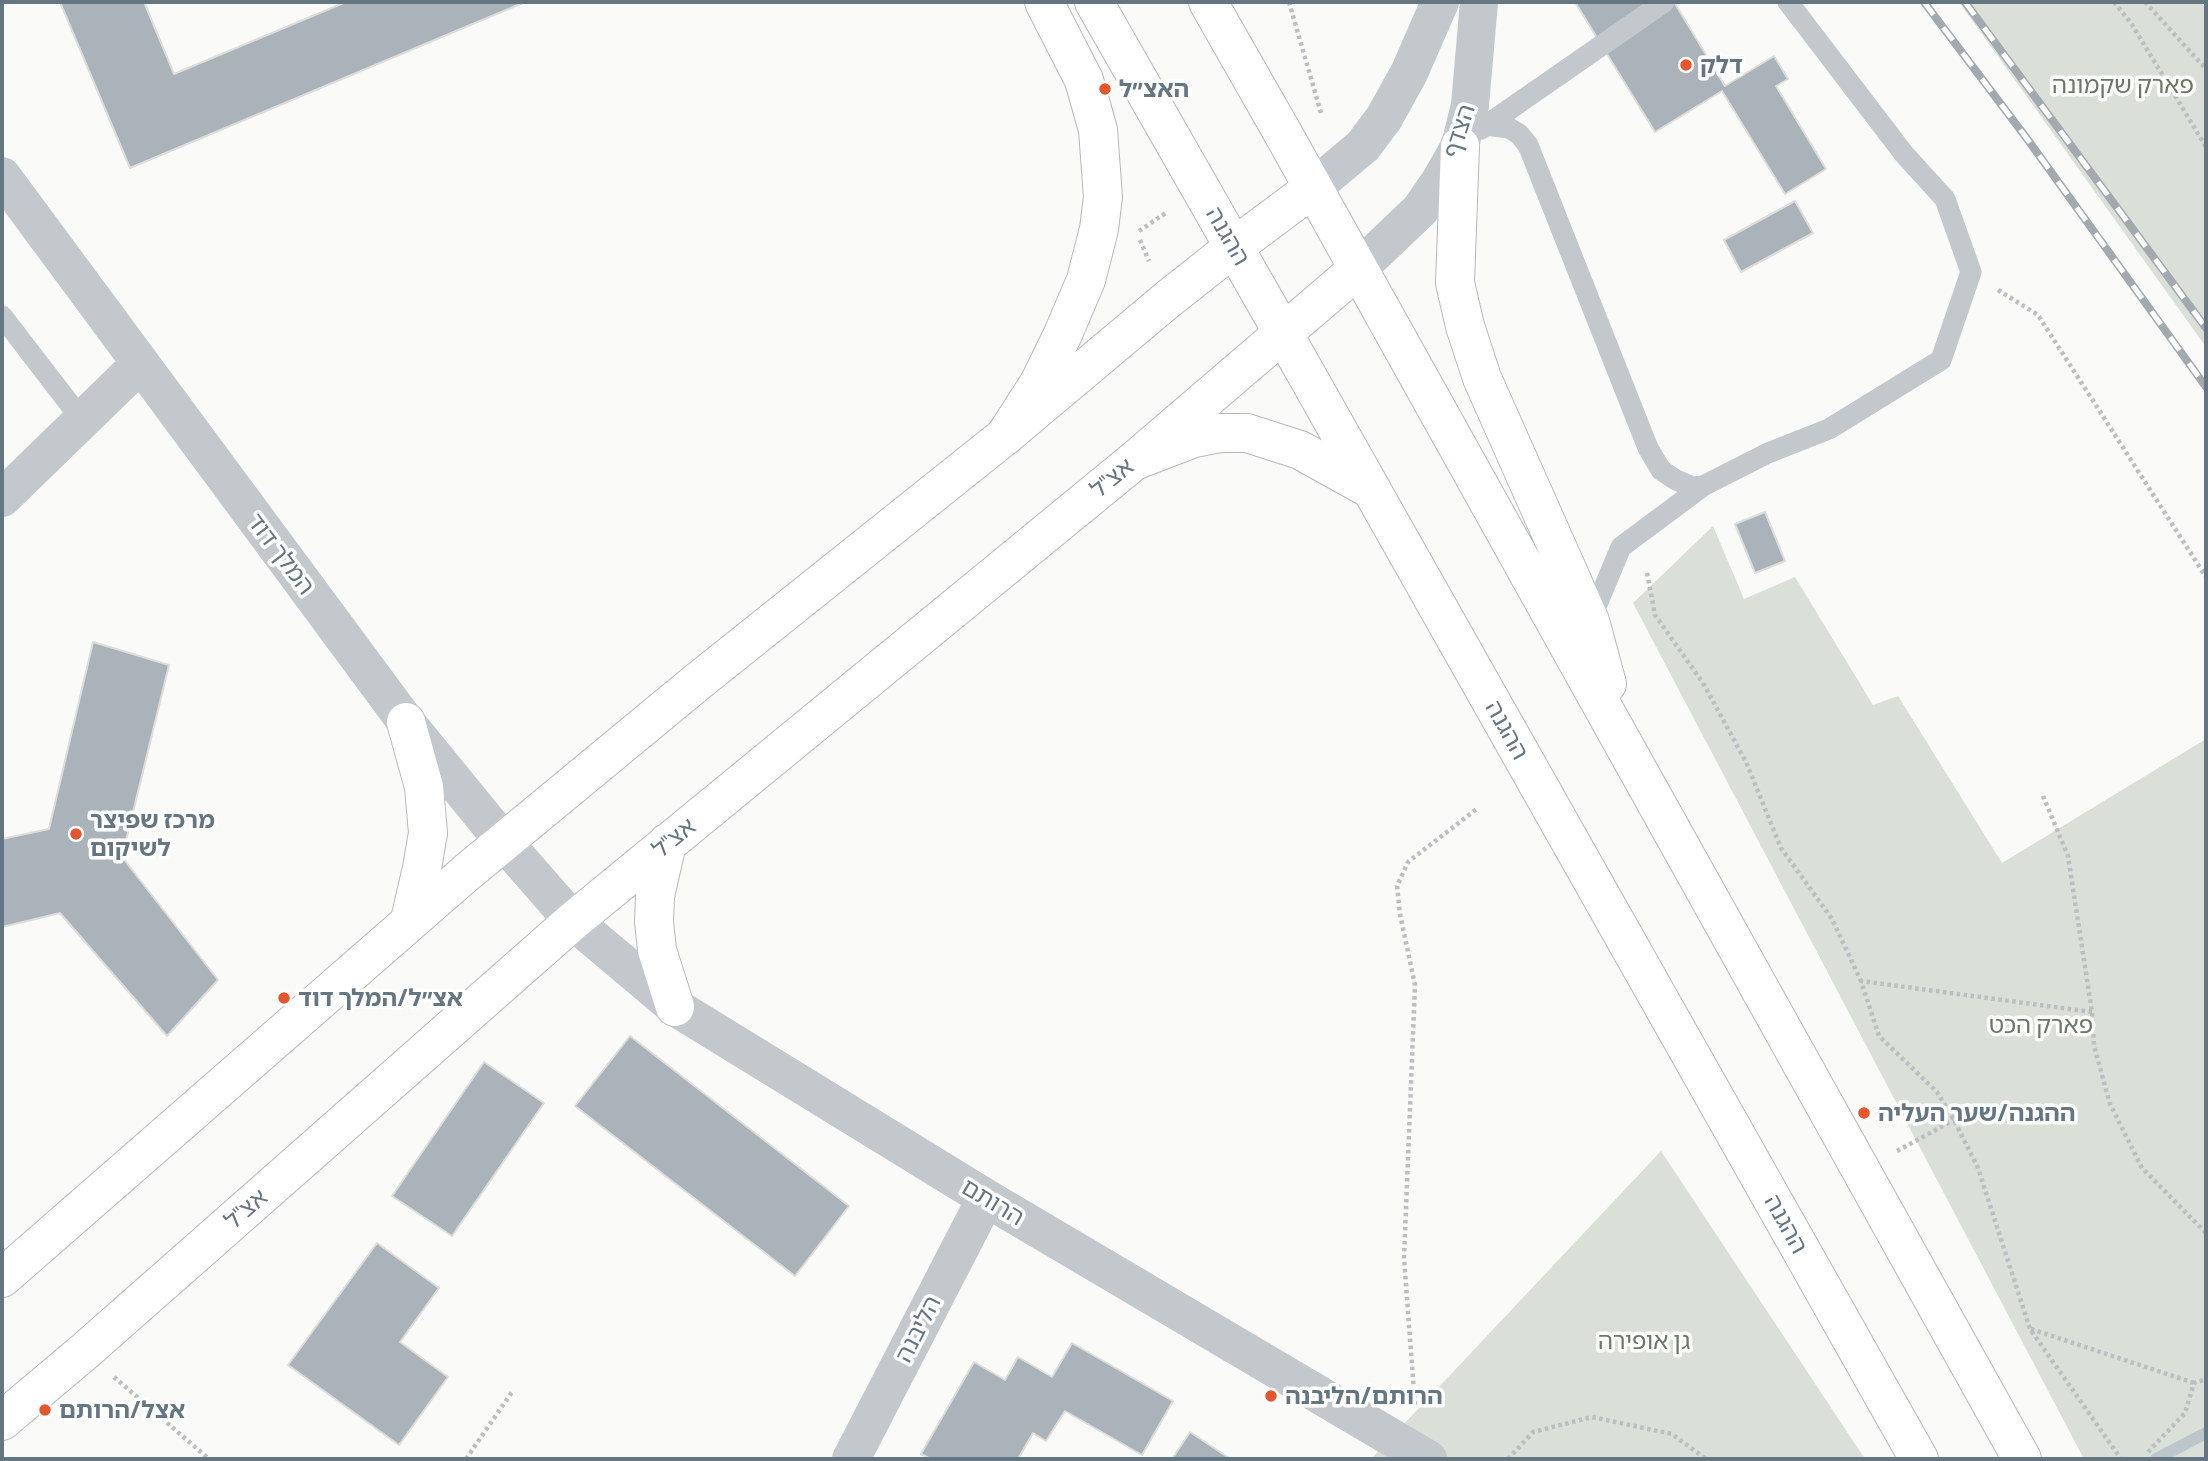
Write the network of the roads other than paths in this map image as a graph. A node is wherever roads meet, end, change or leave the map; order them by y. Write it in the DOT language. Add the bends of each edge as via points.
graph roads {
  1 [pos="1044,2"];
  2 [pos="1094,2"];
  3 [pos="1208,2"];
  4 [pos="1440,2"];
  5 [pos="1479,2"];
  6 [pos="1664,2"];
  7 [pos="1788,2"];
  8 [pos="1472,135"];
  9 [pos="2,176"];
  10 [pos="1313,188"];
  11 [pos="1234,247"];
  12 [pos="1358,269"];
  13 [pos="2,316"];
  14 [pos="1283,332"];
  15 [pos="140,364"];
  16 [pos="82,421"];
  17 [pos="1005,436"];
  18 [pos="1134,461"];
  19 [pos="1703,486"];
  20 [pos="1373,490"];
  21 [pos="2,498"];
  22 [pos="1590,621"];
  23 [pos="406,722"];
  24 [pos="1622,740"];
  25 [pos="504,842"];
  26 [pos="667,843"];
  27 [pos="410,920"];
  28 [pos="573,921"];
  29 [pos="675,1007"];
  30 [pos="986,1198"];
  31 [pos="2,1278"];
  32 [pos="2,1421"];
  33 [pos="1423,1457"];
  34 [pos="851,1459"];
  35 [pos="1919,1459"];
  36 [pos="2022,1459"];
  1 -- 17 [label="main road" via="1084,80 1098,130 1103,198 1086,281 1039,383"];
  2 -- 11 [label="main road, ההגנה"];
  3 -- 10 [label="main road"];
  4 -- 10 [label="street" via="1384,118 1363,146"];
  5 -- 8 [label="street, הצדף" via="1470,105"];
  6 -- 8 [label="lane"];
  7 -- 19 [label="lane" via="1904,154 1945,199 1971,272 1941,360 1829,429"];
  8 -- 12 [label="street, הצדף" via="1420,210"];
  8 -- 19 [label="lane" via="1508,128 1528,145 1647,448 1661,470 1693,487"];
  8 -- 22 [label="main road" via="1455,283 1465,326 1482,378"];
  9 -- 15 [label="street, המלך דוד"];
  10 -- 11 [label="main road"];
  10 -- 12 [label="main road"];
  11 -- 14 [label="main road, ההגנה"];
  11 -- 17 [label="main road"];
  12 -- 14 [label="main road, אצ\"ל"];
  12 -- 24 [label="main road"];
  13 -- 16 [label="lane"];
  14 -- 18 [label="main road, אצ\"ל"];
  14 -- 20 [label="main road, ההגנה"];
  15 -- 16 [label="street"];
  15 -- 23 [label="street, המלך דוד"];
  16 -- 21 [label="street"];
  17 -- 25 [label="main road"];
  18 -- 20 [label="main road" via="1194,438 1247,433 1300,450"];
  18 -- 26 [label="main road, אצ\"ל"];
  19 -- 22 [label="lane" via="1621,547"];
  20 -- 35 [label="main road, ההגנה"];
  22 -- 24 [label="main road"];
  23 -- 25 [label="street, המלך דוד"];
  23 -- 27 [label="main road" via="424,787 428,833"];
  24 -- 36 [label="main road"];
  25 -- 27 [label="main road"];
  25 -- 28 [label="street, המלך דוד"];
  26 -- 28 [label="main road, אצ\"ל"];
  26 -- 29 [label="main road" via="653,922"];
  27 -- 31 [label="main road"];
  28 -- 29 [label="street, הרותם"];
  28 -- 32 [label="main road, אצ\"ל"];
  29 -- 30 [label="street, הרותם"];
  30 -- 33 [label="street, הרותם"];
  30 -- 34 [label="street, הליבנה"];
}
